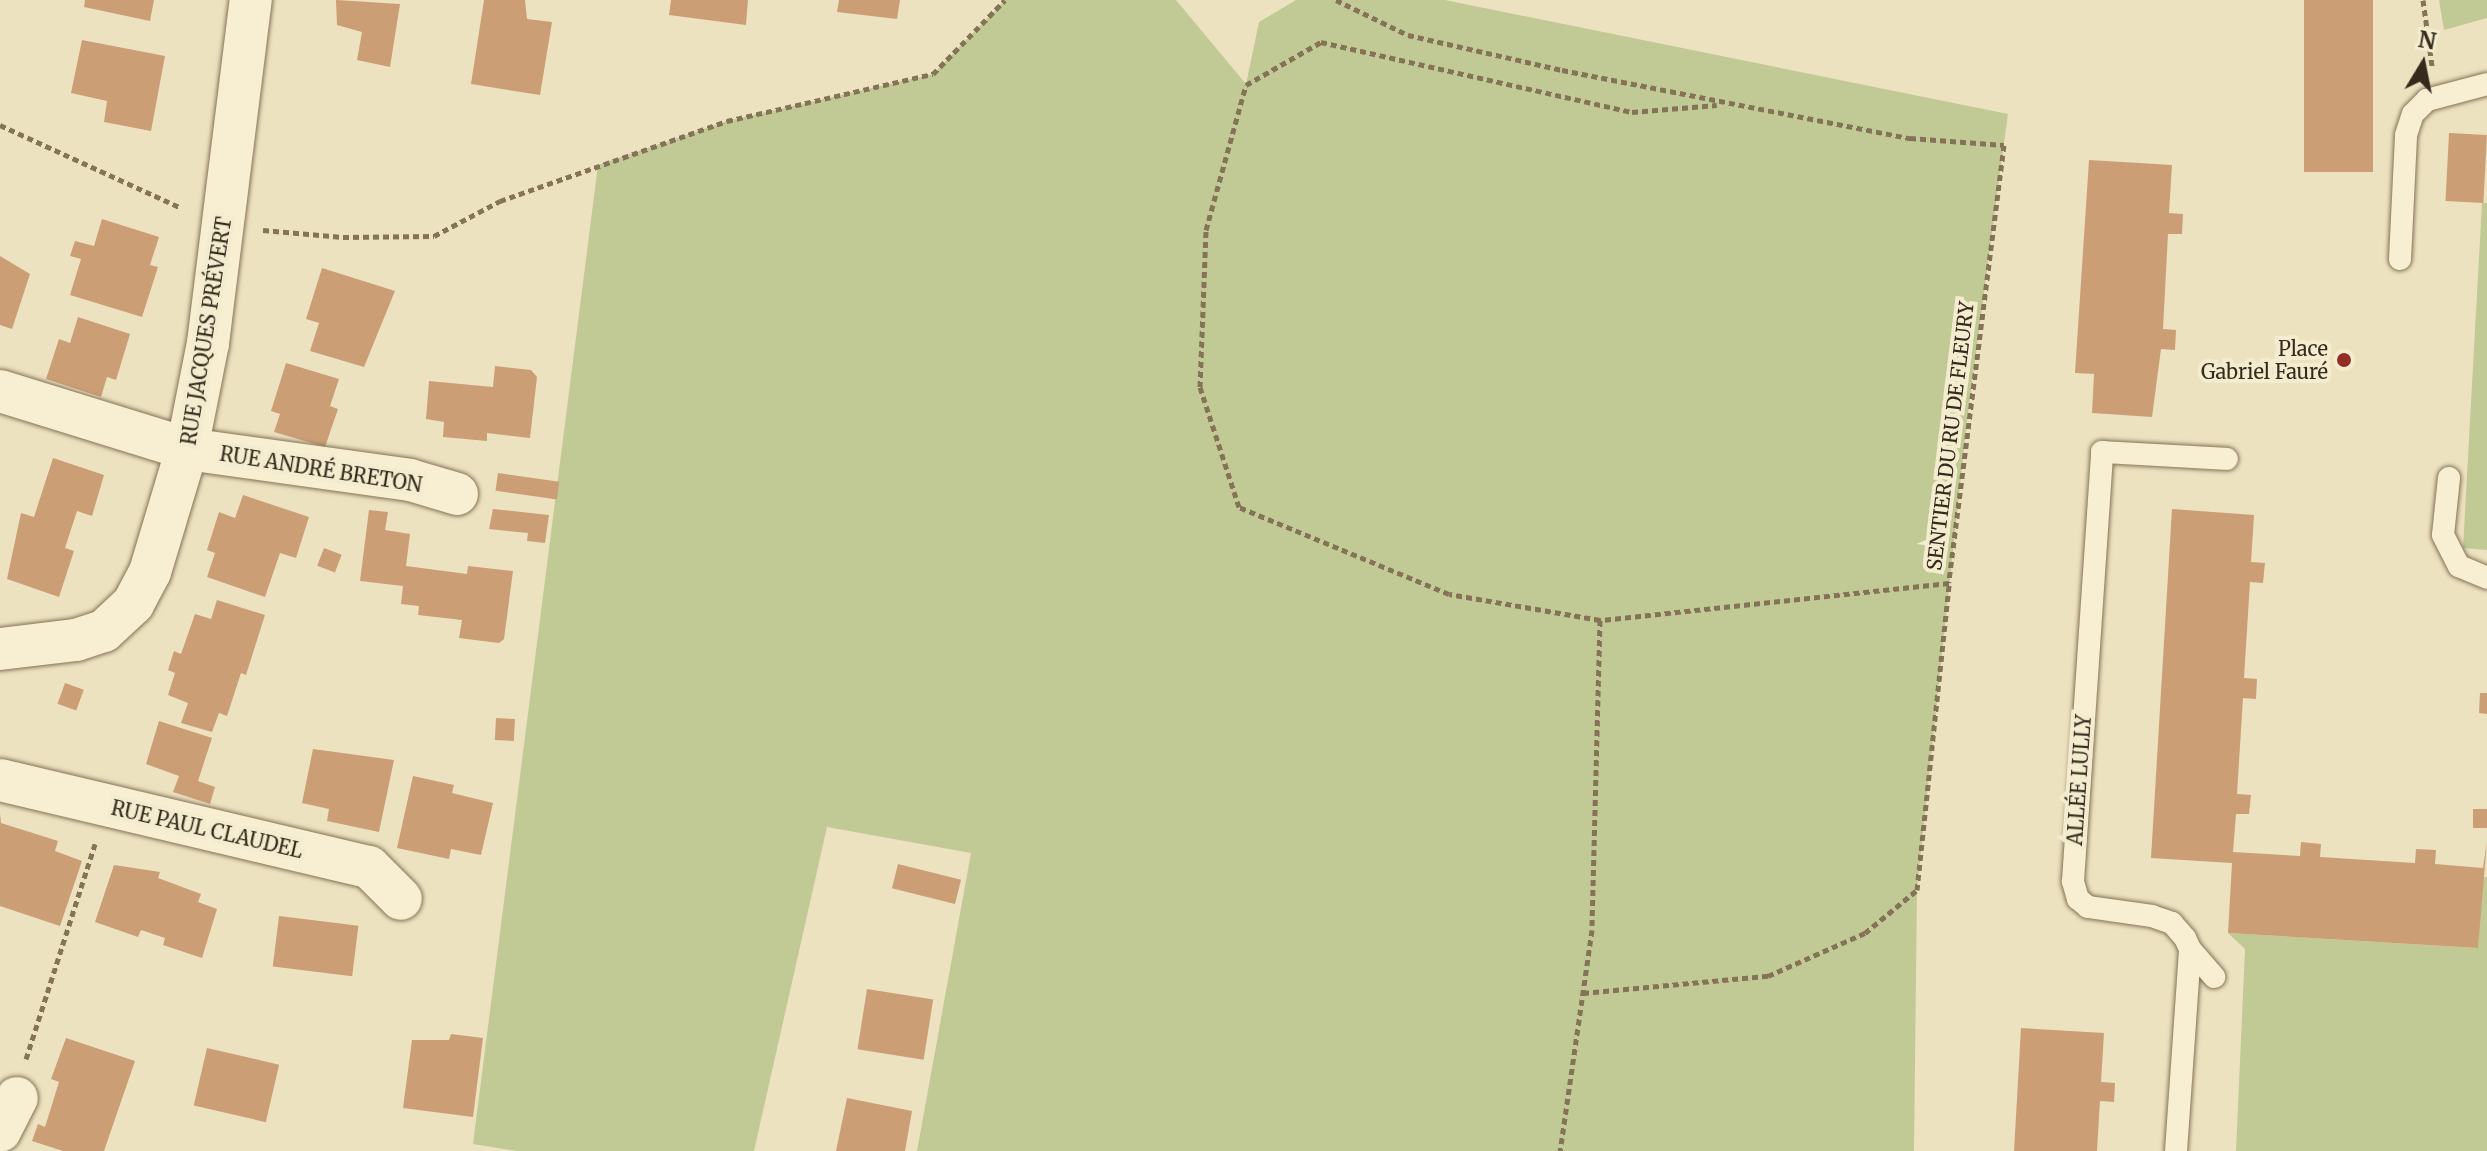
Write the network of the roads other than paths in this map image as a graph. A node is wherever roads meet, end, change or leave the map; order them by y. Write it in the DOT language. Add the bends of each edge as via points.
graph roads {
  1 [pos="251,0"];
  2 [pos="2487,84"];
  3 [pos="2400,259"];
  4 [pos="0,391"];
  5 [pos="187,449"];
  6 [pos="2227,459"];
  7 [pos="2449,478"];
  8 [pos="457,494"];
  9 [pos="2487,578"];
  10 [pos="0,649"];
  11 [pos="0,780"];
  12 [pos="401,899"];
  13 [pos="2190,949"];
  14 [pos="2214,977"];
  15 [pos="2176,1151"];
  1 -- 5 [label="street, RUE JACQUES PRÉVERT" via="225,224"];
  2 -- 3 [label="lane" via="2436,98 2413,114 2406,135"];
  4 -- 5 [label="street, RUE ANDRÉ BRETON"];
  5 -- 8 [label="street, RUE ANDRÉ BRETON" via="410,480"];
  5 -- 10 [label="street, RUE JACQUES PRÉVERT" via="150,572 133,604 104,631 76,640"];
  6 -- 13 [label="lane, ALLÉE LULLY" via="2102,452 2073,881 2078,899 2088,907 2172,923"];
  7 -- 9 [label="lane" via="2443,535 2459,566"];
  11 -- 12 [label="street, RUE PAUL CLAUDEL" via="369,867"];
  13 -- 14 [label="lane"];
  13 -- 15 [label="lane"];
}
